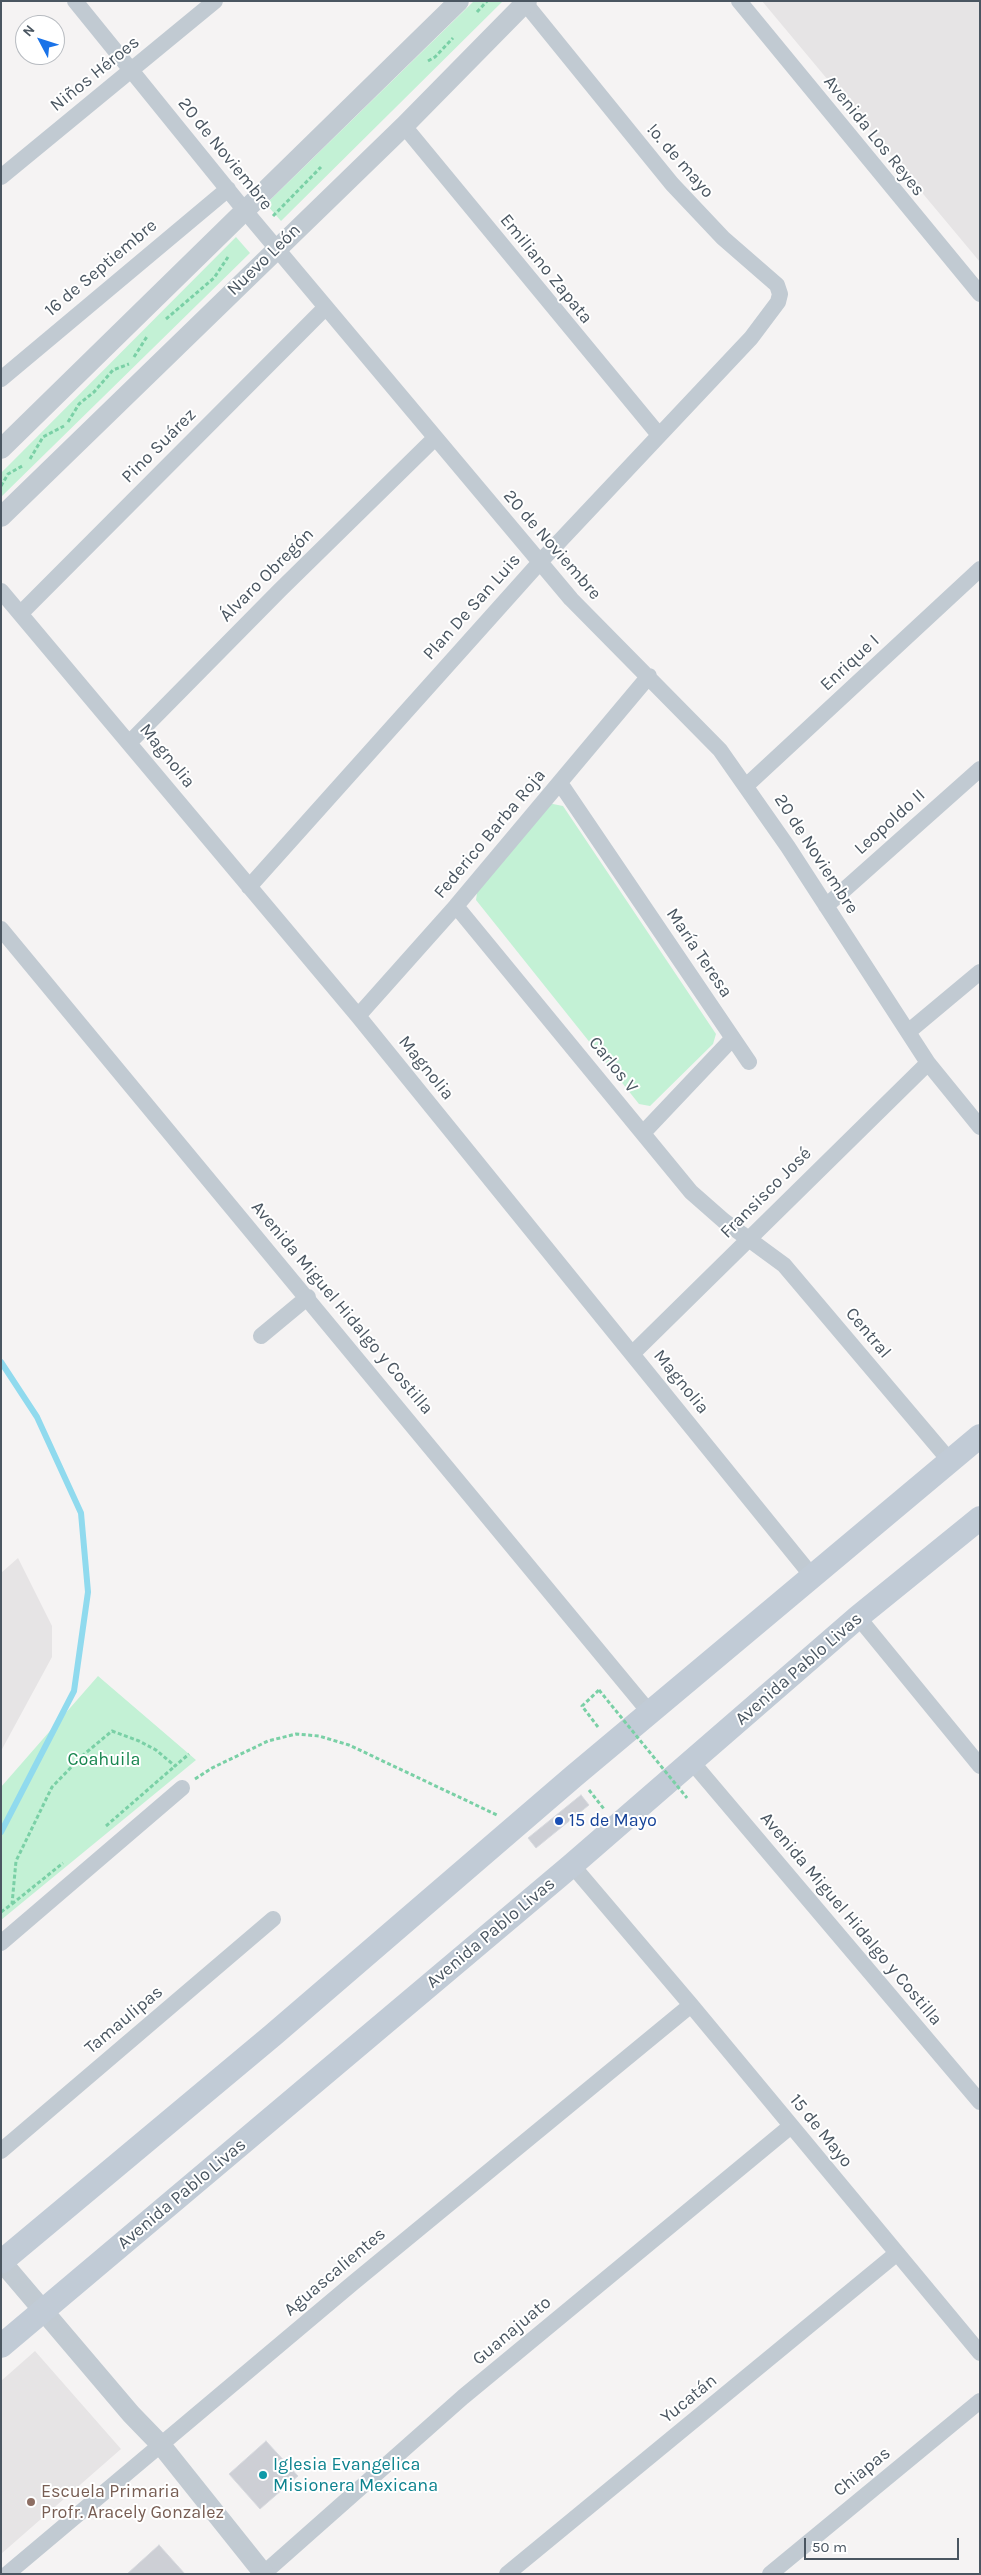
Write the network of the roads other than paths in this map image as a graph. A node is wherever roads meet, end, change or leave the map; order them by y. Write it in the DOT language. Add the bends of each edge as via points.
graph roads {
  1 [pos="75,1"];
  2 [pos="215,1"];
  3 [pos="459,1"];
  4 [pos="739,1"];
  5 [pos="526,2"];
  6 [pos="131,70"];
  7 [pos="404,126"];
  8 [pos="1,177"];
  9 [pos="228,189"];
  10 [pos="246,212"];
  11 [pos="277,247"];
  12 [pos="980,294"];
  13 [pos="326,308"];
  14 [pos="751,338"];
  15 [pos="1,380"];
  16 [pos="659,435"];
  17 [pos="435,438"];
  18 [pos="1,449"];
  19 [pos="1,517"];
  20 [pos="540,562"];
  21 [pos="980,569"];
  22 [pos="1,591"];
  23 [pos="20,613"];
  24 [pos="649,676"];
  25 [pos="130,742"];
  26 [pos="980,769"];
  27 [pos="560,783"];
  28 [pos="746,785"];
  29 [pos="249,887"];
  30 [pos="456,906"];
  31 [pos="826,906"];
  32 [pos="1,929"];
  33 [pos="980,972"];
  34 [pos="358,1016"];
  35 [pos="908,1032"];
  36 [pos="732,1039"];
  37 [pos="749,1062"];
  38 [pos="928,1063"];
  39 [pos="980,1127"];
  40 [pos="643,1133"];
  41 [pos="749,1238"];
  42 [pos="308,1296"];
  43 [pos="261,1336"];
  44 [pos="632,1353"];
  45 [pos="980,1436"];
  46 [pos="950,1461"];
  47 [pos="980,1518"];
  48 [pos="812,1576"];
  49 [pos="858,1618"];
  50 [pos="650,1713"];
  51 [pos="692,1762"];
  52 [pos="980,1766"];
  53 [pos="182,1788"];
  54 [pos="572,1865"];
  55 [pos="273,1919"];
  56 [pos="1,1943"];
  57 [pos="691,2005"];
  58 [pos="980,2102"];
  59 [pos="792,2126"];
  60 [pos="1,2151"];
  61 [pos="896,2254"];
  62 [pos="1,2261"];
  63 [pos="43,2311"];
  64 [pos="1,2346"];
  65 [pos="980,2354"];
  66 [pos="980,2401"];
  67 [pos="161,2445"];
  68 [pos="7,2574"];
  69 [pos="263,2574"];
  70 [pos="507,2574"];
  71 [pos="770,2574"];
  1 -- 6 [label="street, 20 de Noviembre"];
  2 -- 6 [label="street, Niños Héroes"];
  3 -- 10 [label="street"];
  4 -- 12 [label="street, Avenida Los Reyes"];
  5 -- 7 [label="street, Nuevo León"];
  5 -- 14 [label="street, !o. de mayo" via="672,184 723,238 777,285 778,302"];
  6 -- 8 [label="street, Niños Héroes"];
  6 -- 9 [label="street, 20 de Noviembre"];
  7 -- 11 [label="street, Nuevo León"];
  7 -- 16 [label="street, Emiliano Zapata"];
  9 -- 10 [label="street, 20 de Noviembre"];
  9 -- 15 [label="street, 16 de Septiembre"];
  10 -- 11 [label="street, 20 de Noviembre"];
  10 -- 18 [label="street"];
  11 -- 13 [label="street, 20 de Noviembre"];
  11 -- 19 [label="street, Nuevo León"];
  13 -- 17 [label="street, 20 de Noviembre"];
  13 -- 23 [label="street, Pino Suárez"];
  14 -- 16 [label="street, Plan De San Luis"];
  16 -- 20 [label="street, Plan De San Luis"];
  17 -- 20 [label="street, 20 de Noviembre"];
  17 -- 25 [label="street, Álvaro Obregón"];
  20 -- 24 [label="street, 20 de Noviembre" via="571,599"];
  20 -- 29 [label="street, Plan De San Luis"];
  21 -- 28 [label="street, Enrique I"];
  22 -- 23 [label="street, Magnolia"];
  23 -- 25 [label="street, Magnolia"];
  24 -- 27 [label="street, Federico Barba Roja"];
  24 -- 28 [label="street, 20 de Noviembre" via="720,750"];
  25 -- 29 [label="street, Magnolia"];
  26 -- 31 [label="street, Leopoldo II"];
  27 -- 30 [label="street, Federico Barba Roja"];
  27 -- 36 [label="street, María Teresa"];
  28 -- 31 [label="street, 20 de Noviembre"];
  29 -- 34 [label="street, Magnolia"];
  30 -- 34 [label="street, Federico Barba Roja"];
  30 -- 40 [label="street, Carlos V"];
  31 -- 35 [label="street, 20 de Noviembre"];
  32 -- 42 [label="street, Avenida Miguel Hidalgo y Costilla" via="164,1128"];
  33 -- 35 [label="street"];
  34 -- 44 [label="street, Magnolia"];
  35 -- 38 [label="street, 20 de Noviembre"];
  36 -- 37 [label="street, María Teresa"];
  36 -- 40 [label="street"];
  38 -- 39 [label="street, 20 de Noviembre"];
  38 -- 41 [label="street, Fransisco José"];
  40 -- 41 [label="street, Carlos V" via="691,1192"];
  41 -- 44 [label="street, Fransisco José"];
  41 -- 46 [label="street, Central" via="784,1265"];
  42 -- 43 [label="street"];
  42 -- 50 [label="street, Avenida Miguel Hidalgo y Costilla"];
  44 -- 48 [label="street, Magnolia"];
  45 -- 46 [label="main road"];
  46 -- 48 [label="main road"];
  47 -- 49 [label="main road, Avenida Pablo Livas"];
  48 -- 50 [label="main road"];
  49 -- 51 [label="main road, Avenida Pablo Livas"];
  49 -- 52 [label="street"];
  50 -- 62 [label="main road" via="266,2042"];
  51 -- 54 [label="main road, Avenida Pablo Livas"];
  51 -- 58 [label="street, Avenida Miguel Hidalgo y Costilla"];
  53 -- 56 [label="street"];
  54 -- 57 [label="street, 15 de Mayo"];
  54 -- 63 [label="main road, Avenida Pablo Livas"];
  55 -- 60 [label="street, Tamaulipas"];
  57 -- 59 [label="street, 15 de Mayo"];
  57 -- 67 [label="street, Aguascalientes"];
  59 -- 61 [label="street, 15 de Mayo"];
  59 -- 69 [label="street, Guanajuato" via="463,2397"];
  61 -- 65 [label="street, 15 de Mayo"];
  61 -- 70 [label="street, Yucatán"];
  62 -- 63 [label="street"];
  63 -- 64 [label="main road, Avenida Pablo Livas"];
  63 -- 67 [label="street"];
  66 -- 71 [label="street, Chiapas"];
  67 -- 68 [label="street, Aguascalientes"];
  67 -- 69 [label="street"];
}
